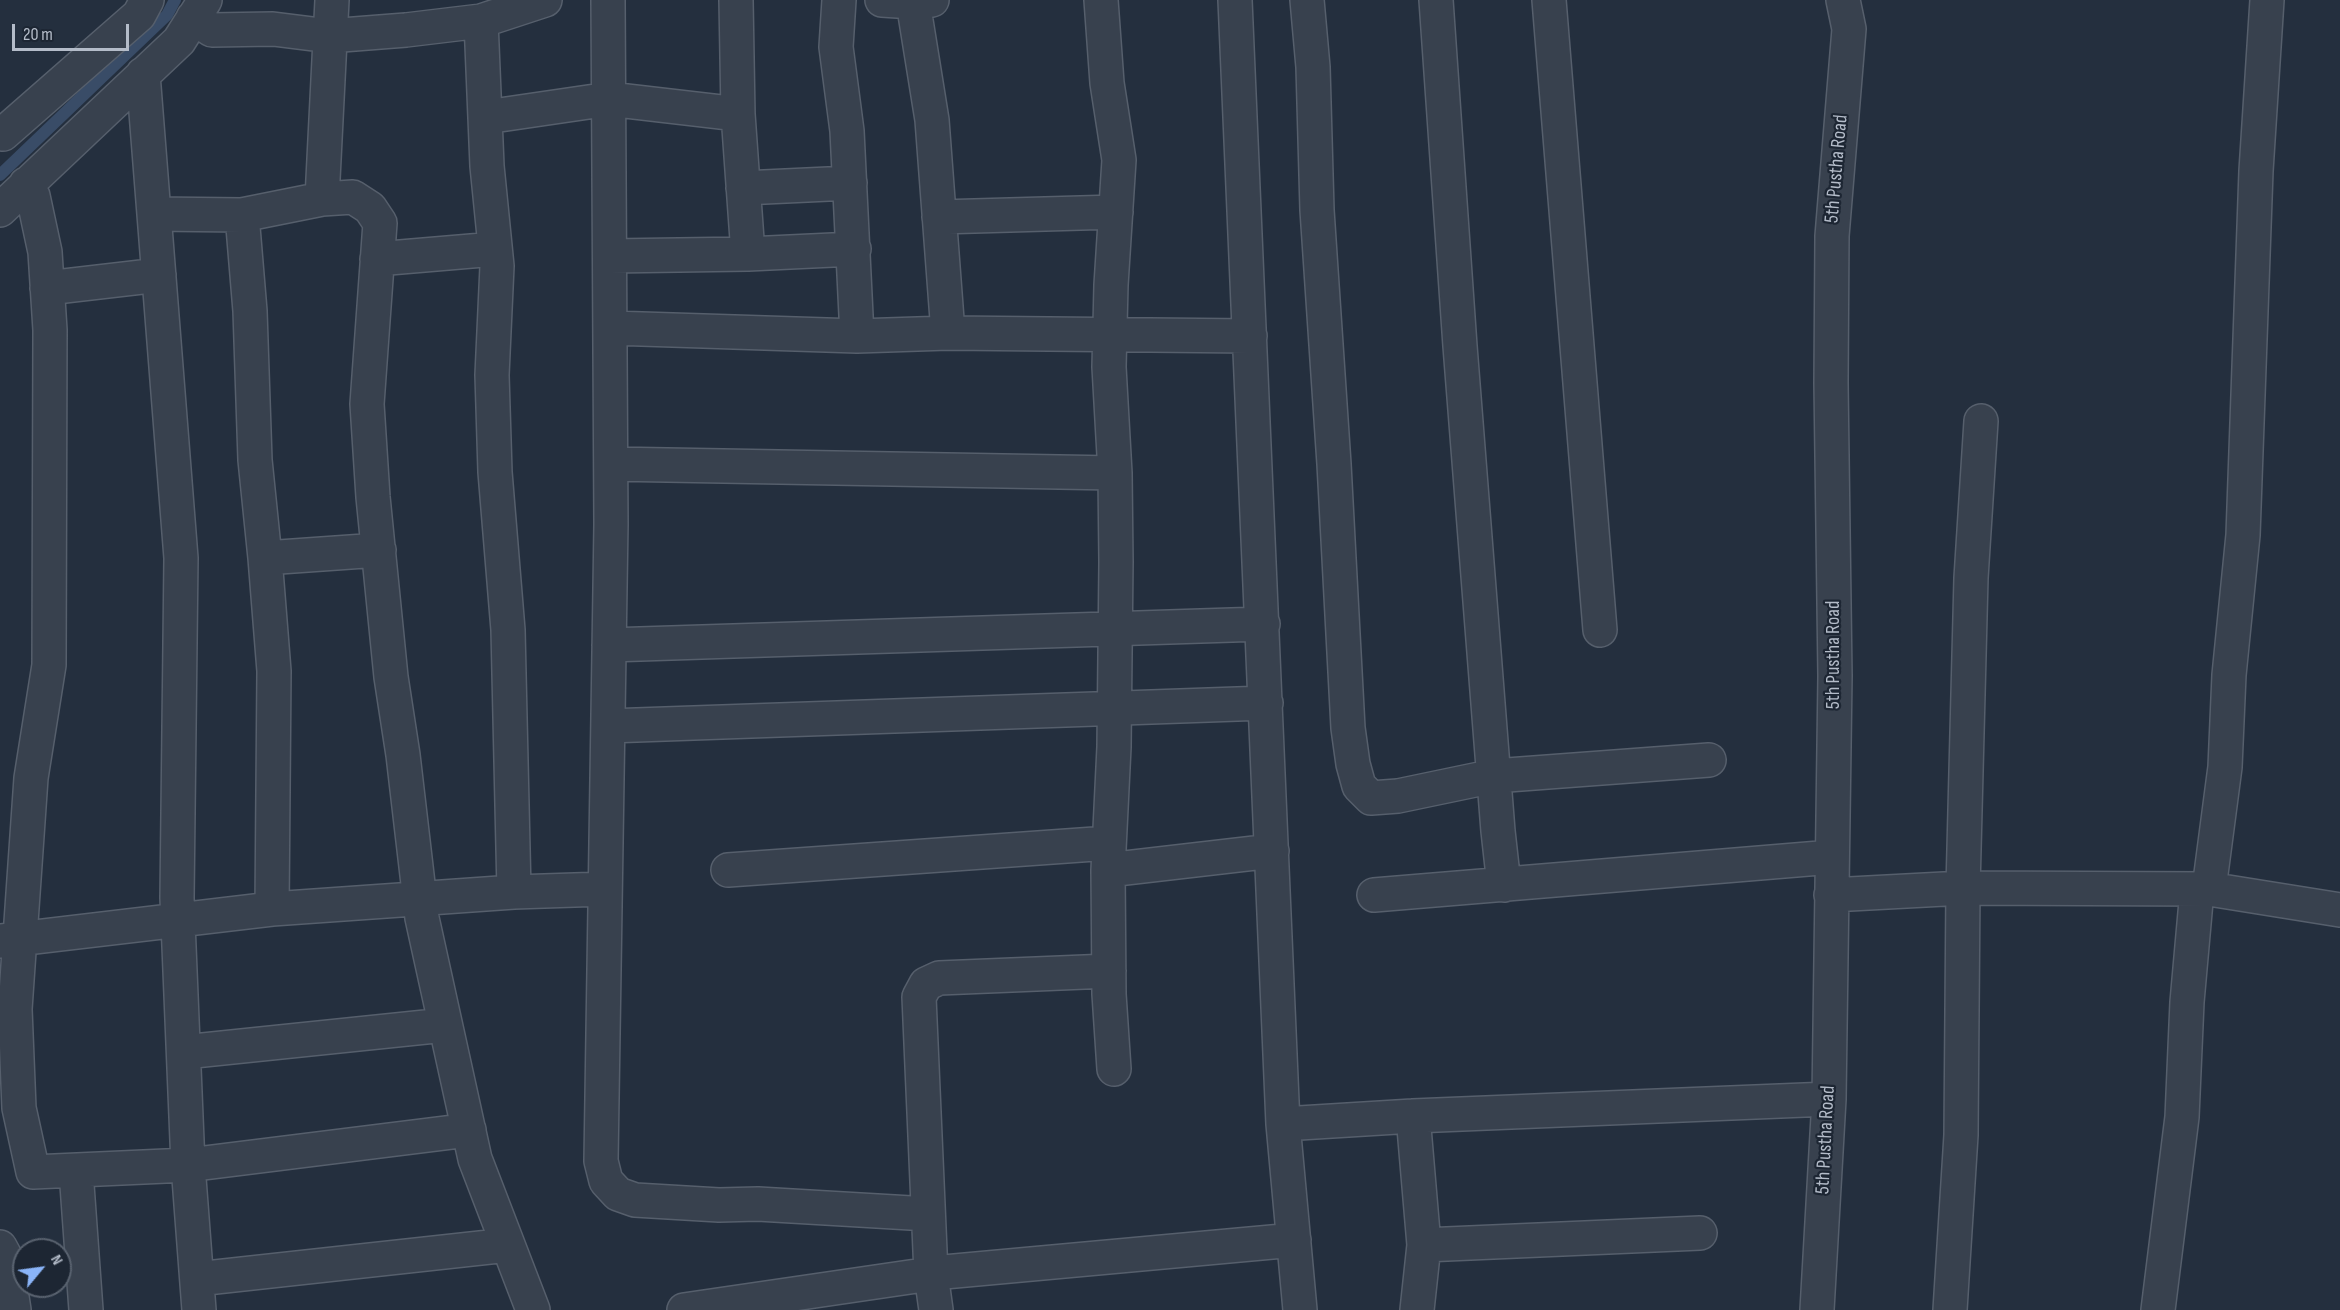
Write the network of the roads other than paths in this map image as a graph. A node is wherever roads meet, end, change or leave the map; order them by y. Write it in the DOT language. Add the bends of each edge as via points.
graph roads {
  1 [pos="147,0"];
  2 [pos="333,0"];
  3 [pos="545,0"];
  4 [pos="608,0"];
  5 [pos="736,0"];
  6 [pos="839,0"];
  7 [pos="1101,0"];
  8 [pos="1235,0"];
  9 [pos="1307,0"];
  10 [pos="1436,0"];
  11 [pos="1549,0"];
  12 [pos="1843,0"];
  13 [pos="2267,0"];
  14 [pos="909,1"];
  15 [pos="199,9"];
  16 [pos="481,21"];
  17 [pos="330,36"];
  18 [pos="143,74"];
  19 [pos="609,99"];
  20 [pos="738,114"];
  21 [pos="486,117"];
  22 [pos="22,151"];
  23 [pos="849,183"];
  24 [pos="743,188"];
  25 [pos="322,199"];
  26 [pos="0,210"];
  27 [pos="1116,212"];
  28 [pos="154,214"];
  29 [pos="242,215"];
  30 [pos="939,217"];
  31 [pos="495,249"];
  32 [pos="854,249"];
  33 [pos="748,254"];
  34 [pos="610,256"];
  35 [pos="377,259"];
  36 [pos="159,275"];
  37 [pos="47,288"];
  38 [pos="610,328"];
  39 [pos="948,333"];
  40 [pos="1110,334"];
  41 [pos="857,336"];
  42 [pos="1250,336"];
  43 [pos="1981,421"];
  44 [pos="611,464"];
  45 [pos="1115,473"];
  46 [pos="379,550"];
  47 [pos="265,558"];
  48 [pos="1263,624"];
  49 [pos="1115,630"];
  50 [pos="1600,630"];
  51 [pos="609,645"];
  52 [pos="1266,703"];
  53 [pos="1114,708"];
  54 [pos="608,726"];
  55 [pos="1709,760"];
  56 [pos="1494,776"];
  57 [pos="1272,851"];
  58 [pos="1109,856"];
  59 [pos="1832,857"];
  60 [pos="728,870"];
  61 [pos="1504,885"];
  62 [pos="1963,888"];
  63 [pos="604,889"];
  64 [pos="2203,889"];
  65 [pos="514,892"];
  66 [pos="1374,895"];
  67 [pos="1831,895"];
  68 [pos="420,899"];
  69 [pos="272,909"];
  70 [pos="2340,910"];
  71 [pos="178,922"];
  72 [pos="10,940"];
  73 [pos="1109,971"];
  74 [pos="445,1025"];
  75 [pos="184,1052"];
  76 [pos="1114,1069"];
  77 [pos="1829,1099"];
  78 [pos="1413,1116"];
  79 [pos="1283,1124"];
  80 [pos="469,1130"];
  81 [pos="188,1165"];
  82 [pos="76,1171"];
  83 [pos="928,1214"];
  84 [pos="1700,1233"];
  85 [pos="1294,1240"];
  86 [pos="507,1245"];
  87 [pos="1424,1245"];
  88 [pos="0,1248"];
  89 [pos="931,1274"];
  90 [pos="198,1295"];
  91 [pos="14,1310"];
  92 [pos="86,1310"];
  93 [pos="533,1310"];
  94 [pos="684,1310"];
  95 [pos="936,1310"];
  96 [pos="1300,1310"];
  97 [pos="1417,1310"];
  98 [pos="1817,1310"];
  99 [pos="1950,1310"];
  100 [pos="2158,1310"];
  1 -- 22 [label="street" via="139,15"];
  2 -- 17 [label="street"];
  3 -- 16 [label="street"];
  4 -- 19 [label="street"];
  5 -- 20 [label="street"];
  6 -- 23 [label="street" via="836,47 847,130"];
  7 -- 27 [label="street" via="1107,82 1119,160"];
  8 -- 42 [label="street"];
  9 -- 56 [label="street" via="1353,764 1359,786 1371,798"];
  10 -- 56 [label="street"];
  11 -- 50 [label="street"];
  12 -- 59 [label="street, 5th Pustha Road" via="1849,29 1832,247 1835,676"];
  13 -- 64 [label="street" via="2256,171 2243,536 2229,675 2225,767"];
  14 -- 30 [label="street" via="932,120"];
  15 -- 17 [label="street" via="212,30 273,28"];
  15 -- 18 [label="street" via="179,41"];
  16 -- 17 [label="street"];
  16 -- 21 [label="street"];
  17 -- 25 [label="street"];
  18 -- 22 [label="street"];
  18 -- 28 [label="street"];
  19 -- 20 [label="street"];
  19 -- 21 [label="street"];
  19 -- 34 [label="street"];
  20 -- 24 [label="street"];
  21 -- 31 [label="street"];
  22 -- 26 [label="street"];
  22 -- 37 [label="street" via="45,252"];
  23 -- 24 [label="street"];
  23 -- 32 [label="street"];
  24 -- 33 [label="street"];
  25 -- 29 [label="street"];
  25 -- 35 [label="street" via="353,197 370,208 380,223"];
  27 -- 30 [label="street"];
  27 -- 40 [label="street"];
  28 -- 29 [label="street"];
  28 -- 36 [label="street"];
  29 -- 47 [label="street" via="255,460"];
  30 -- 39 [label="street"];
  31 -- 35 [label="street"];
  31 -- 65 [label="street" via="492,375 495,472 508,630"];
  32 -- 33 [label="street"];
  32 -- 41 [label="street"];
  33 -- 34 [label="street"];
  34 -- 38 [label="street"];
  35 -- 46 [label="street" via="367,404"];
  36 -- 37 [label="street"];
  36 -- 71 [label="street" via="181,558"];
  37 -- 72 [label="street" via="49,665"];
  38 -- 41 [label="street"];
  38 -- 44 [label="street"];
  39 -- 40 [label="street"];
  39 -- 41 [label="street"];
  40 -- 42 [label="street"];
  40 -- 45 [label="street"];
  42 -- 48 [label="street"];
  43 -- 62 [label="street" via="1971,578"];
  44 -- 45 [label="street"];
  44 -- 51 [label="street"];
  45 -- 49 [label="street"];
  46 -- 47 [label="street"];
  46 -- 68 [label="street"];
  47 -- 69 [label="street" via="274,671"];
  48 -- 49 [label="street"];
  48 -- 52 [label="street"];
  49 -- 51 [label="street"];
  49 -- 53 [label="street"];
  51 -- 54 [label="street"];
  52 -- 53 [label="street"];
  52 -- 57 [label="street"];
  53 -- 54 [label="street"];
  53 -- 58 [label="street"];
  54 -- 63 [label="street"];
  55 -- 56 [label="street"];
  56 -- 61 [label="street"];
  57 -- 58 [label="street"];
  57 -- 79 [label="street"];
  58 -- 60 [label="street"];
  58 -- 73 [label="street"];
  59 -- 61 [label="street"];
  59 -- 67 [label="street, 5th Pustha Road"];
  61 -- 66 [label="street"];
  62 -- 64 [label="street"];
  62 -- 67 [label="street"];
  62 -- 99 [label="street" via="1962,1135"];
  63 -- 65 [label="street"];
  63 -- 83 [label="street" via="601,1161 606,1181 618,1194 635,1200"];
  64 -- 70 [label="street"];
  64 -- 100 [label="street" via="2187,1002 2182,1117"];
  65 -- 68 [label="street"];
  67 -- 77 [label="street, 5th Pustha Road"];
  68 -- 69 [label="street"];
  68 -- 74 [label="street"];
  69 -- 71 [label="street"];
  71 -- 72 [label="street"];
  71 -- 75 [label="street"];
  72 -- 82 [label="street" via="19,1108 33,1172"];
  73 -- 76 [label="street"];
  73 -- 83 [label="street" via="939,978 926,984 919,997"];
  74 -- 75 [label="street"];
  74 -- 80 [label="street"];
  75 -- 81 [label="street"];
  77 -- 78 [label="street"];
  77 -- 98 [label="street, 5th Pustha Road"];
  78 -- 79 [label="street"];
  78 -- 87 [label="street"];
  79 -- 85 [label="street"];
  80 -- 81 [label="street"];
  80 -- 86 [label="street" via="475,1159"];
  81 -- 82 [label="street"];
  81 -- 90 [label="street"];
  82 -- 92 [label="street"];
  83 -- 89 [label="street"];
  84 -- 87 [label="street"];
  85 -- 89 [label="street"];
  85 -- 96 [label="street"];
  86 -- 90 [label="street"];
  86 -- 93 [label="street"];
  87 -- 97 [label="street"];
  88 -- 91 [label="street" via="6,1258"];
  89 -- 94 [label="street"];
  89 -- 95 [label="street"];
}
